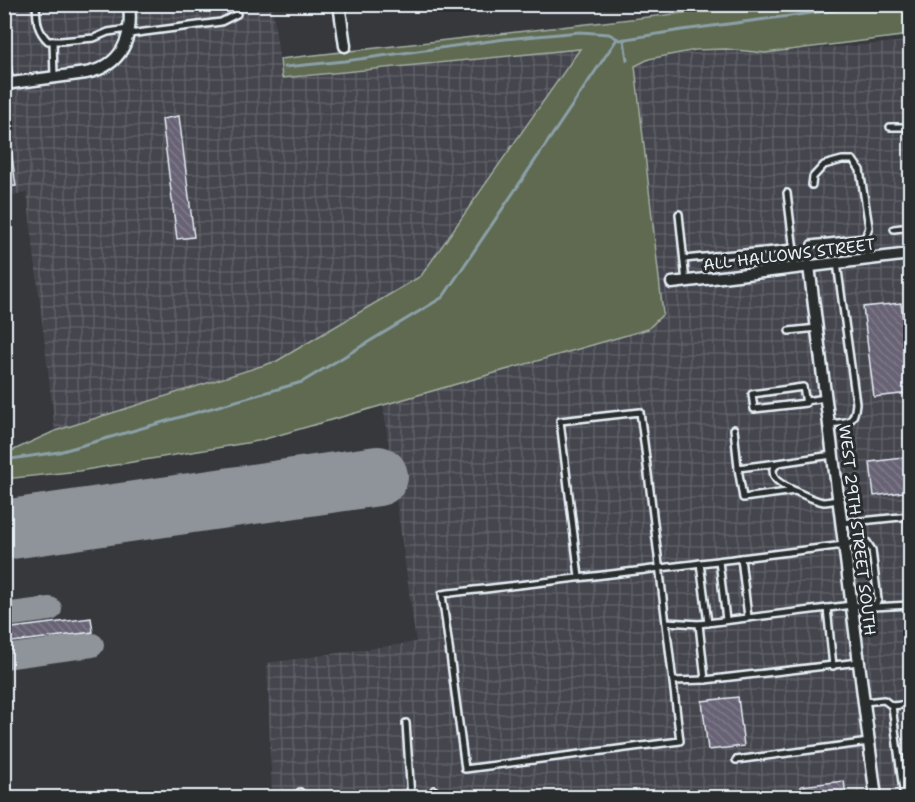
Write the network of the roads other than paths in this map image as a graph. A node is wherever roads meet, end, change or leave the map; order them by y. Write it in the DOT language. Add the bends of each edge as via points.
graph roads {
  1 [pos="36,4"];
  2 [pos="129,4"];
  3 [pos="339,4"];
  4 [pos="237,14"];
  5 [pos="129,31"];
  6 [pos="53,41"];
  7 [pos="345,46"];
  8 [pos="4,47"];
  9 [pos="54,77"];
  10 [pos="7,84"];
  11 [pos="890,127"];
  12 [pos="910,128"];
  13 [pos="812,185"];
  14 [pos="787,193"];
  15 [pos="679,214"];
  16 [pos="910,227"];
  17 [pos="894,229"];
  18 [pos="865,238"];
  19 [pos="811,244"];
  20 [pos="794,248"];
  21 [pos="910,254"];
  22 [pos="684,259"];
  23 [pos="867,259"];
  24 [pos="837,263"];
  25 [pos="809,266"];
  26 [pos="796,268"];
  27 [pos="686,282"];
  28 [pos="672,283"];
  29 [pos="817,328"];
  30 [pos="789,331"];
  31 [pos="826,398"];
  32 [pos="805,401"];
  33 [pos="829,424"];
  34 [pos="734,429"];
  35 [pos="833,455"];
  36 [pos="778,463"];
  37 [pos="738,468"];
  38 [pos="797,491"];
  39 [pos="839,500"];
  40 [pos="910,516"];
  41 [pos="842,523"];
  42 [pos="844,544"];
  43 [pos="741,558"];
  44 [pos="718,561"];
  45 [pos="700,563"];
  46 [pos="660,568"];
  47 [pos="579,578"];
  48 [pos="852,605"];
  49 [pos="910,605"];
  50 [pos="873,607"];
  51 [pos="827,608"];
  52 [pos="748,617"];
  53 [pos="726,620"];
  54 [pos="666,622"];
  55 [pos="708,622"];
  56 [pos="699,624"];
  57 [pos="859,663"];
  58 [pos="833,666"];
  59 [pos="705,680"];
  60 [pos="673,681"];
  61 [pos="864,702"];
  62 [pos="910,704"];
  63 [pos="892,706"];
  64 [pos="406,723"];
  65 [pos="869,742"];
  66 [pos="735,760"];
  67 [pos="434,790"];
  68 [pos="411,798"];
  69 [pos="435,798"];
  70 [pos="876,798"];
  71 [pos="904,798"];
  1 -- 6 [label="lane" via="41,34"];
  2 -- 5 [label="street"];
  3 -- 7 [label="street"];
  4 -- 5 [label="lane" via="221,22"];
  5 -- 6 [label="lane"];
  5 -- 9 [label="street" via="121,52 98,71"];
  6 -- 9 [label="lane"];
  8 -- 10 [label="lane"];
  9 -- 10 [label="street"];
  11 -- 12 [label="lane"];
  13 -- 18 [label="lane" via="813,177 824,165 853,160 860,170 866,204 869,227"];
  14 -- 20 [label="lane"];
  15 -- 22 [label="lane"];
  16 -- 17 [label="lane"];
  18 -- 19 [label="lane"];
  18 -- 23 [label="lane"];
  20 -- 22 [label="lane"];
  20 -- 26 [label="lane"];
  21 -- 23 [label="street, ALL HALLOWS STREET"];
  22 -- 27 [label="lane"];
  23 -- 24 [label="street, ALL HALLOWS STREET"];
  24 -- 25 [label="street, ALL HALLOWS STREET"];
  24 -- 33 [label="lane" via="856,403 850,421"];
  25 -- 26 [label="street, ALL HALLOWS STREET"];
  25 -- 29 [label="street, WEST 29TH STREET SOUTH"];
  26 -- 27 [label="street, ALL HALLOWS STREET"];
  27 -- 28 [label="street, ALL HALLOWS STREET"];
  29 -- 30 [label="lane"];
  29 -- 31 [label="street, WEST 29TH STREET SOUTH"];
  31 -- 32 [label="lane"];
  31 -- 33 [label="street, WEST 29TH STREET SOUTH"];
  32 -- 32 [label="lane" via="803,387 752,394 754,409"];
  33 -- 35 [label="street, WEST 29TH STREET SOUTH"];
  34 -- 37 [label="lane"];
  35 -- 36 [label="lane"];
  35 -- 39 [label="street, WEST 29TH STREET SOUTH"];
  36 -- 37 [label="lane"];
  36 -- 38 [label="lane" via="773,469 775,479"];
  37 -- 38 [label="lane" via="743,498"];
  38 -- 39 [label="lane" via="824,502"];
  39 -- 41 [label="street, WEST 29TH STREET SOUTH"];
  40 -- 41 [label="lane"];
  41 -- 42 [label="street, WEST 29TH STREET SOUTH"];
  42 -- 43 [label="lane"];
  42 -- 48 [label="street, WEST 29TH STREET SOUTH"];
  42 -- 50 [label="lane" via="867,542 872,550 878,600"];
  43 -- 44 [label="lane"];
  43 -- 52 [label="lane"];
  44 -- 45 [label="lane"];
  44 -- 53 [label="lane"];
  45 -- 46 [label="lane"];
  45 -- 55 [label="lane"];
  46 -- 47 [label="lane"];
  46 -- 47 [label="lane" via="640,412 629,413 560,422"];
  46 -- 54 [label="lane"];
  47 -- 60 [label="lane" via="442,594 465,769 680,741"];
  48 -- 50 [label="lane"];
  48 -- 51 [label="lane"];
  48 -- 57 [label="street, WEST 29TH STREET SOUTH"];
  49 -- 50 [label="lane"];
  51 -- 52 [label="lane"];
  51 -- 58 [label="lane"];
  52 -- 53 [label="lane"];
  53 -- 55 [label="lane"];
  54 -- 56 [label="lane"];
  54 -- 60 [label="lane"];
  55 -- 56 [label="lane"];
  56 -- 59 [label="lane"];
  57 -- 58 [label="lane"];
  57 -- 61 [label="street, WEST 29TH STREET SOUTH"];
  58 -- 59 [label="lane"];
  59 -- 60 [label="lane"];
  61 -- 63 [label="lane" via="884,700"];
  61 -- 65 [label="street, WEST 29TH STREET SOUTH"];
  62 -- 63 [label="lane"];
  63 -- 71 [label="lane"];
  64 -- 68 [label="lane"];
  65 -- 66 [label="lane"];
  65 -- 70 [label="street, WEST 29TH STREET SOUTH"];
  67 -- 69 [label="lane"];
}
